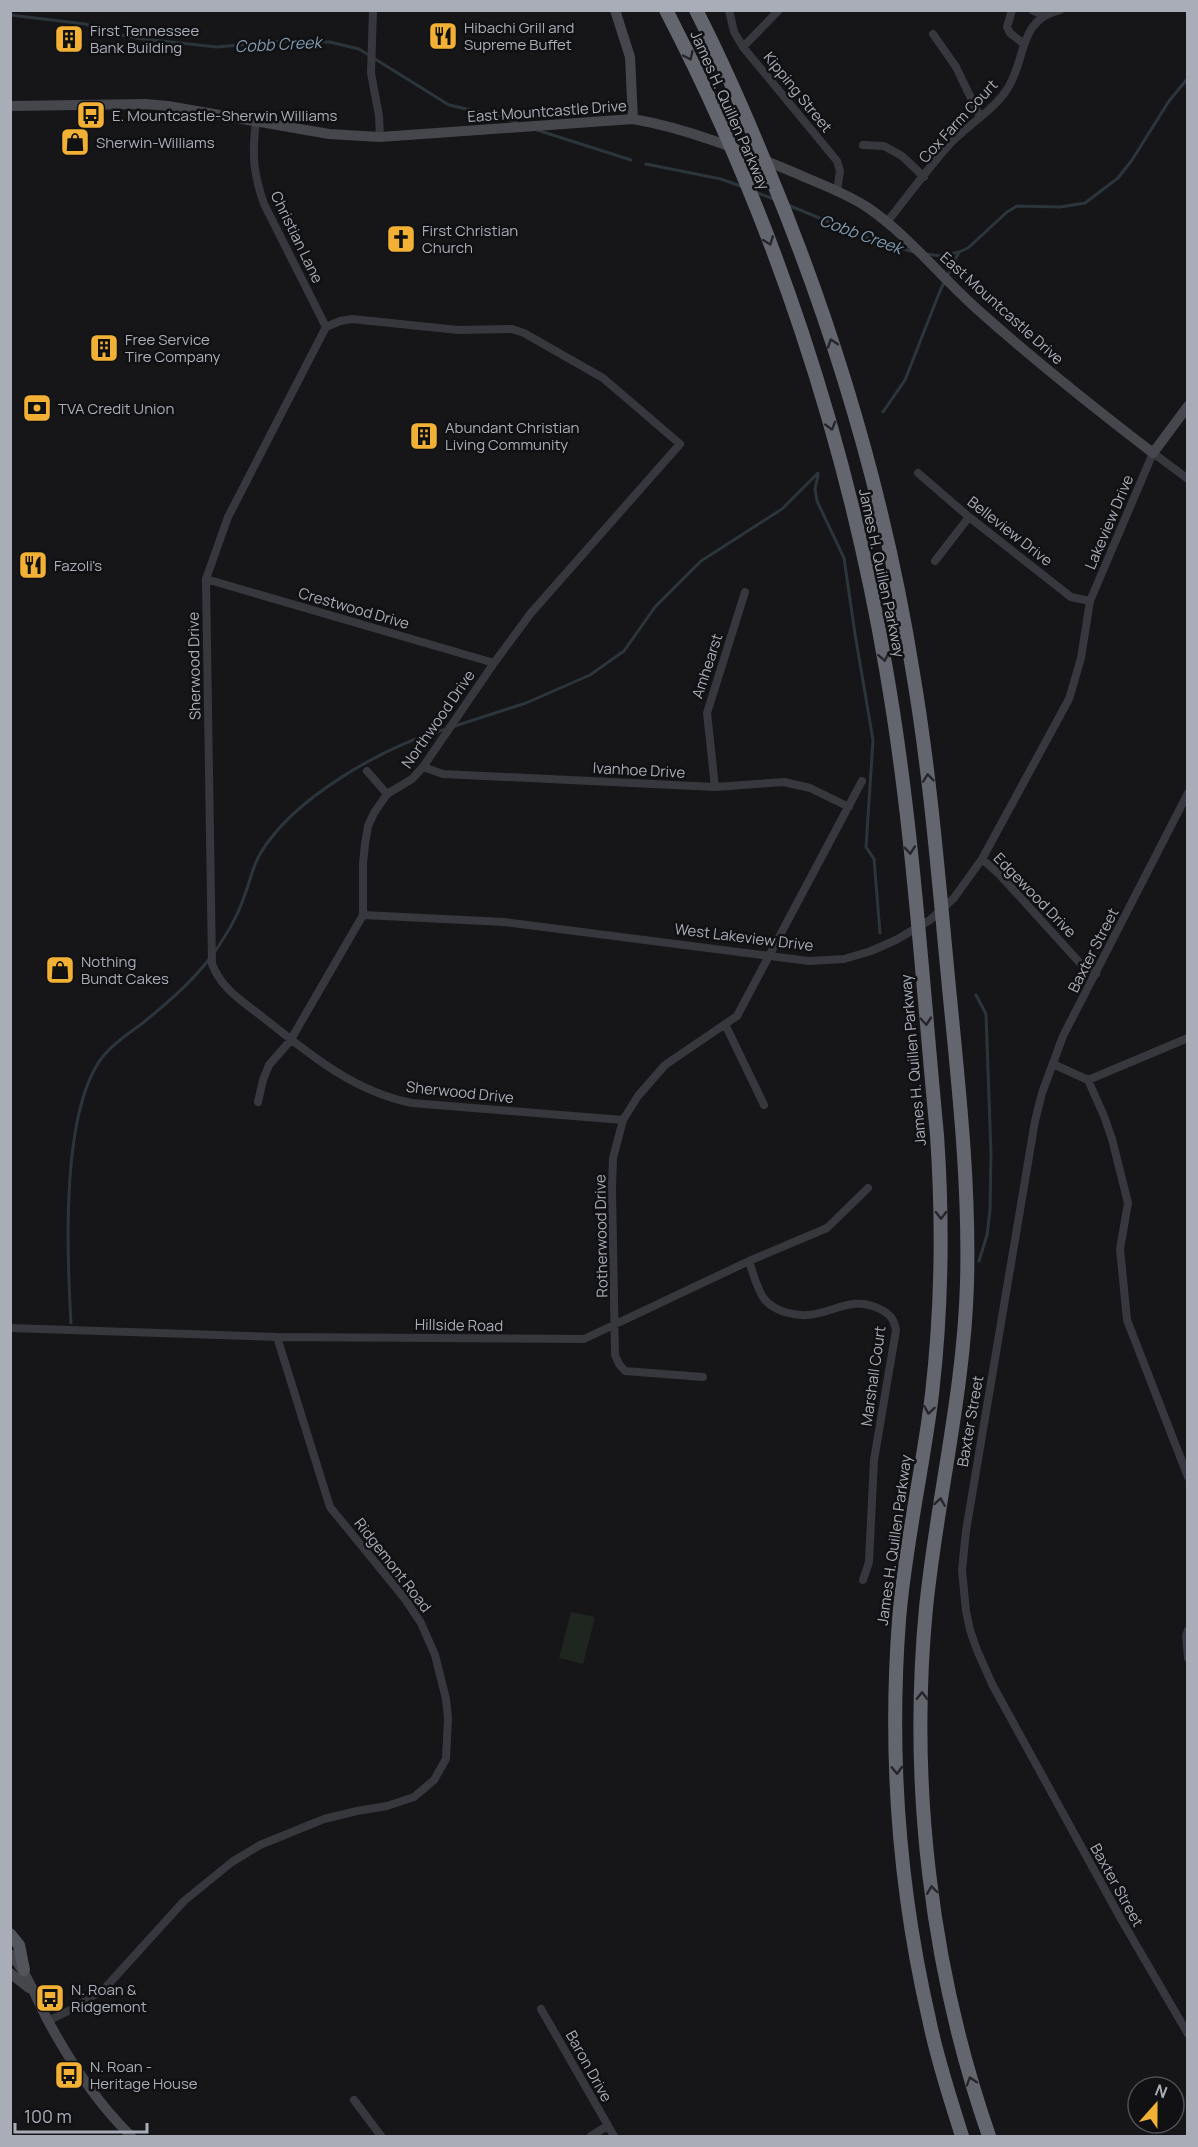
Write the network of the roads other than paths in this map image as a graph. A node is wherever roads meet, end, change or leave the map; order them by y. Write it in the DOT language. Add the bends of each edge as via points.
graph roads {
  1 [pos="373,10"];
  2 [pos="615,10"];
  3 [pos="666,10"];
  4 [pos="696,10"];
  5 [pos="729,10"];
  6 [pos="779,10"];
  7 [pos="1012,10"];
  8 [pos="1032,10"];
  9 [pos="1060,10"];
  10 [pos="1045,16"];
  11 [pos="933,34"];
  12 [pos="1024,44"];
  13 [pos="743,46"];
  14 [pos="10,106"];
  15 [pos="980,117"];
  16 [pos="633,119"];
  17 [pos="256,121"];
  18 [pos="380,137"];
  19 [pos="863,145"];
  20 [pos="924,177"];
  21 [pos="837,191"];
  22 [pos="887,222"];
  23 [pos="326,327"];
  24 [pos="1188,406"];
  25 [pos="1153,453"];
  26 [pos="918,473"];
  27 [pos="1188,479"];
  28 [pos="969,517"];
  29 [pos="935,561"];
  30 [pos="206,579"];
  31 [pos="745,592"];
  32 [pos="1090,601"];
  33 [pos="494,663"];
  34 [pos="423,767"];
  35 [pos="367,771"];
  36 [pos="862,781"];
  37 [pos="715,787"];
  38 [pos="1188,793"];
  39 [pos="387,794"];
  40 [pos="849,807"];
  41 [pos="982,859"];
  42 [pos="363,915"];
  43 [pos="767,957"];
  44 [pos="1096,974"];
  45 [pos="725,1024"];
  46 [pos="1188,1038"];
  47 [pos="290,1041"];
  48 [pos="1053,1064"];
  49 [pos="1088,1080"];
  50 [pos="258,1102"];
  51 [pos="764,1105"];
  52 [pos="623,1120"];
  53 [pos="868,1188"];
  54 [pos="748,1261"];
  55 [pos="616,1323"];
  56 [pos="10,1328"];
  57 [pos="277,1336"];
  58 [pos="703,1377"];
  59 [pos="1188,1477"];
  60 [pos="863,1580"];
  61 [pos="1188,1630"];
  62 [pos="1188,1658"];
  63 [pos="10,1934"];
  64 [pos="10,1954"];
  65 [pos="24,1970"];
  66 [pos="10,1973"];
  67 [pos="32,1990"];
  68 [pos="541,2009"];
  69 [pos="48,2021"];
  70 [pos="1188,2034"];
  71 [pos="354,2100"];
  72 [pos="607,2126"];
  73 [pos="131,2136"];
  74 [pos="381,2136"];
  75 [pos="591,2136"];
  76 [pos="614,2136"];
  77 [pos="962,2136"];
  78 [pos="989,2136"];
  1 -- 18 [label="street" via="370,73"];
  2 -- 16 [label="street" via="630,57"];
  3 -- 77 [label="highway, James H. Quillen Parkway, one-way" via="748,187 821,392 872,591 893,713 937,1135 942,1268 932,1396 899,1620 897,1796 917,1962"];
  78 -- 4 [label="highway, James H. Quillen Parkway, one-way" via="965,2059 940,1945 924,1808 921,1737 926,1614 960,1382 967,1286 966,1185 925,749 883,523 844,380 781,199"];
  5 -- 13 [label="street, Kipping Street" via="734,32"];
  6 -- 13 [label="street"];
  7 -- 12 [label="street" via="1007,27"];
  8 -- 10 [label="street"];
  9 -- 10 [label="street, Cox Farm Court"];
  10 -- 12 [label="street, Cox Farm Court" via="1030,30"];
  11 -- 15 [label="street" via="956,67"];
  12 -- 15 [label="street, Cox Farm Court" via="1011,84"];
  13 -- 21 [label="street, Kipping Street" via="837,161"];
  14 -- 17 [label="street, East Mountcastle Drive" via="145,104"];
  15 -- 20 [label="street, Cox Farm Court"];
  16 -- 18 [label="street, East Mountcastle Drive"];
  16 -- 21 [label="street, East Mountcastle Drive" via="695,133"];
  17 -- 18 [label="street, East Mountcastle Drive" via="329,134"];
  17 -- 23 [label="street, Christian Lane" via="253,159 258,187"];
  19 -- 20 [label="street" via="884,146 902,156"];
  20 -- 22 [label="street, Cox Farm Court"];
  21 -- 22 [label="street, East Mountcastle Drive"];
  22 -- 25 [label="street, East Mountcastle Drive" via="1022,349"];
  23 -- 30 [label="street, Sherwood Drive" via="228,517"];
  23 -- 33 [label="street, Northwood Drive" via="352,319 450,330 512,329 603,378 680,444 531,613"];
  24 -- 25 [label="street"];
  25 -- 27 [label="street, East Mountcastle Drive"];
  25 -- 32 [label="street, Lakeview Drive"];
  26 -- 28 [label="street, Belleview Drive"];
  28 -- 29 [label="street"];
  28 -- 32 [label="street, Belleview Drive" via="1071,597"];
  30 -- 33 [label="street, Crestwood Drive"];
  30 -- 47 [label="street, Sherwood Drive" via="212,964 217,978 228,990"];
  31 -- 37 [label="street, Amhearst" via="707,713"];
  32 -- 41 [label="street, West Lakeview Drive" via="1081,658 1069,699"];
  33 -- 34 [label="street, Northwood Drive"];
  34 -- 37 [label="street, Ivanhoe Drive" via="443,774"];
  34 -- 39 [label="street, Northwood Drive"];
  35 -- 39 [label="street"];
  36 -- 40 [label="street, Rotherwood Drive"];
  37 -- 40 [label="street, Ivanhoe Drive" via="784,782 810,788"];
  38 -- 44 [label="street, Baxter Street"];
  39 -- 42 [label="street, Northwood Drive" via="368,826"];
  40 -- 43 [label="street, Rotherwood Drive"];
  41 -- 43 [label="street, West Lakeview Drive" via="954,898 930,920 896,940 871,951 827,961"];
  41 -- 44 [label="street, Edgewood Drive" via="1080,963"];
  42 -- 43 [label="street, West Lakeview Drive" via="504,922"];
  42 -- 47 [label="street"];
  43 -- 45 [label="street, Rotherwood Drive" via="737,1016"];
  44 -- 48 [label="street, Baxter Street" via="1063,1036"];
  45 -- 51 [label="street"];
  45 -- 52 [label="street, Rotherwood Drive" via="665,1065"];
  46 -- 49 [label="street"];
  47 -- 50 [label="street" via="269,1065"];
  47 -- 52 [label="street, Sherwood Drive" via="341,1075 390,1098 430,1105"];
  48 -- 49 [label="street"];
  48 -- 70 [label="street, Baxter Street" via="1035,1121 963,1550 963,1591 970,1630 992,1684"];
  49 -- 59 [label="street" via="1112,1139 1128,1203 1120,1249 1127,1320"];
  52 -- 55 [label="street, Rotherwood Drive" via="613,1158"];
  53 -- 54 [label="street, Hillside Road" via="827,1228"];
  54 -- 55 [label="street, Hillside Road"];
  54 -- 60 [label="street, Marshall Court" via="764,1298 786,1312 811,1315 841,1305 868,1304 895,1321 874,1460 868,1562"];
  55 -- 57 [label="street, Hillside Road" via="584,1339"];
  55 -- 58 [label="street, Rotherwood Drive" via="615,1355 625,1371"];
  56 -- 57 [label="street, Hillside Road"];
  57 -- 69 [label="street, Ridgemont Road" via="330,1507 409,1604 435,1655 448,1718 446,1760 442,1771 414,1797 324,1819 267,1842 232,1862 184,1901 105,1988"];
  61 -- 62 [label="street"];
  63 -- 65 [label="main road" via="19,1945"];
  64 -- 65 [label="street"];
  65 -- 67 [label="street"];
  66 -- 67 [label="street"];
  67 -- 69 [label="street"];
  68 -- 72 [label="street, Baron Drive"];
  69 -- 73 [label="street" via="88,2084"];
  71 -- 74 [label="street"];
  72 -- 75 [label="street"];
  72 -- 76 [label="street, Baron Drive"];
}
